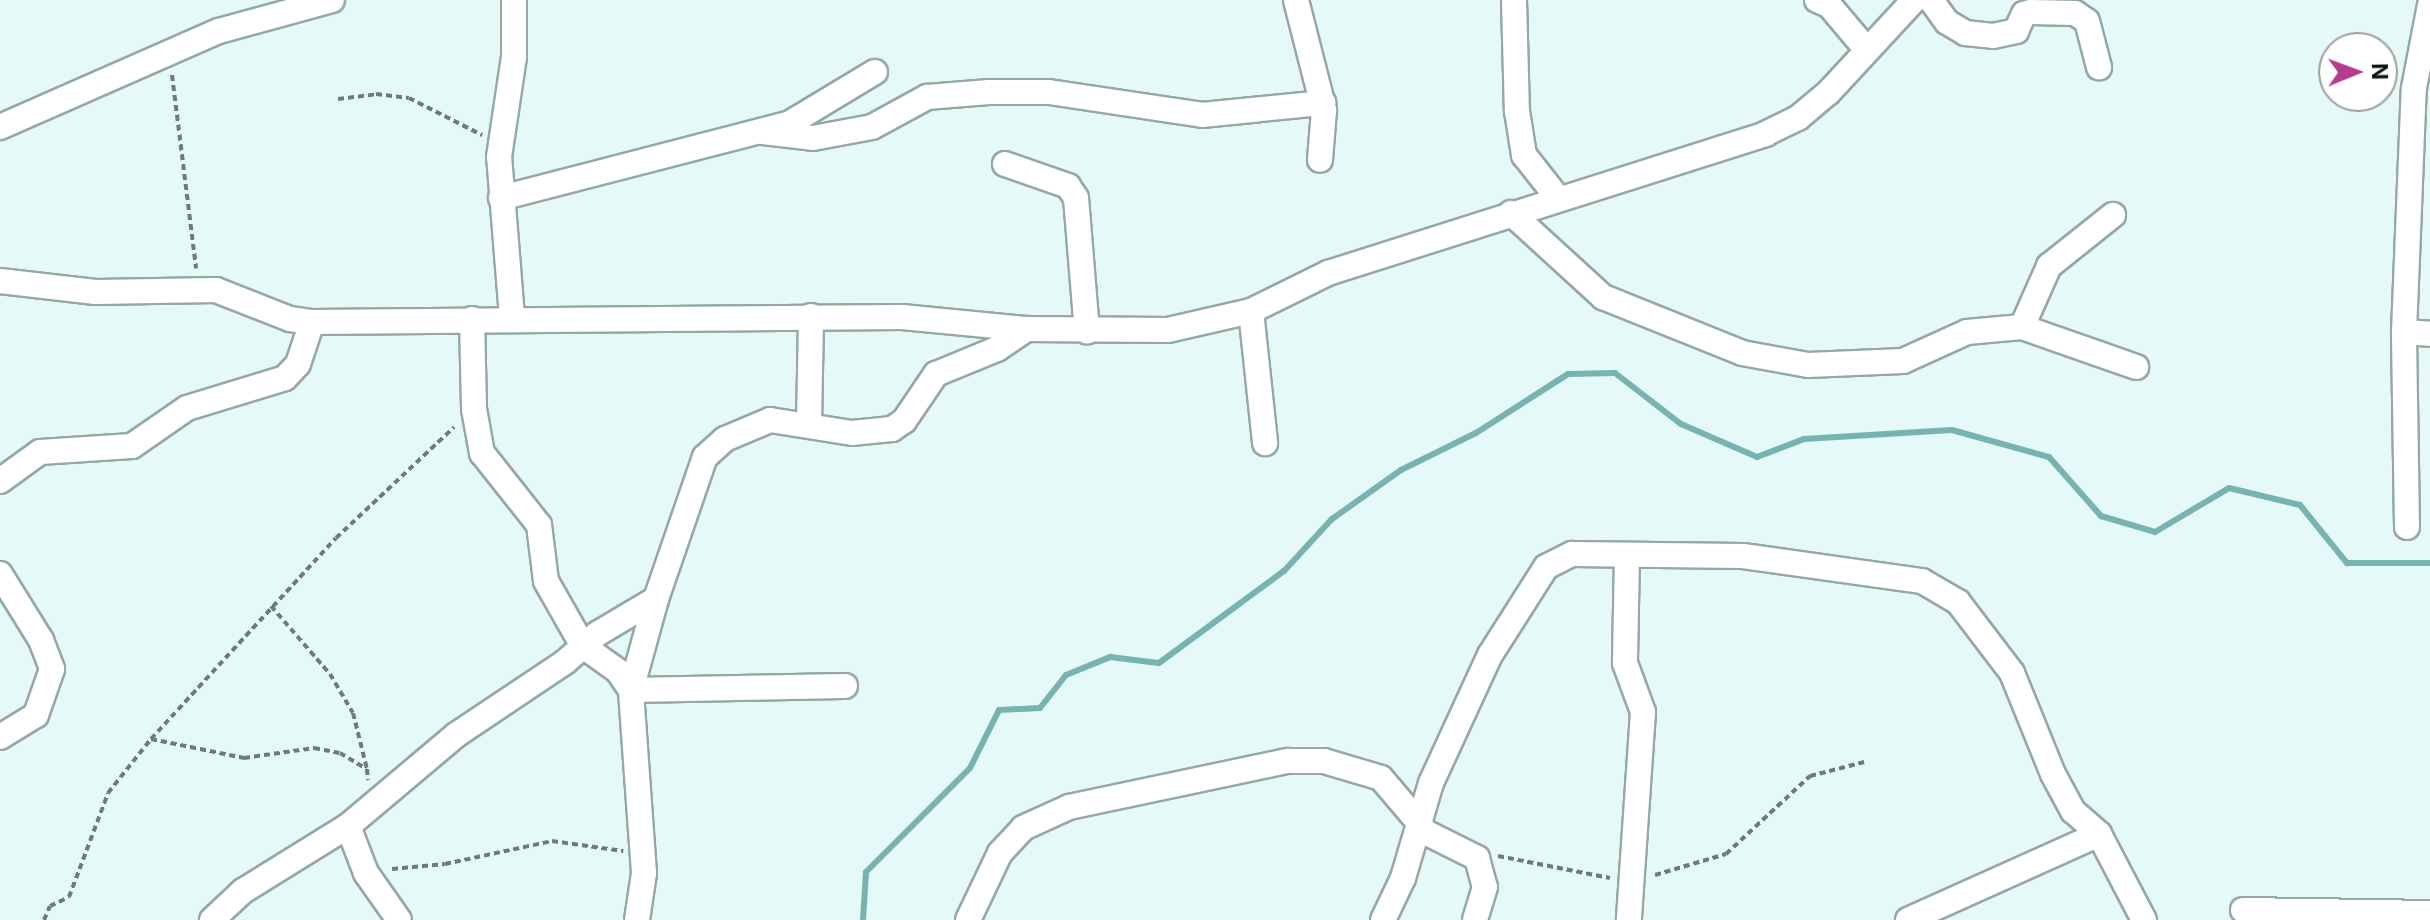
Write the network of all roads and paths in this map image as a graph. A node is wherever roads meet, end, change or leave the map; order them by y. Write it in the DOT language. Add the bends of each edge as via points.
graph roads {
  1 [pos="332,0"];
  2 [pos="514,0"];
  3 [pos="1296,0"];
  4 [pos="1514,0"];
  5 [pos="1817,0"];
  6 [pos="1914,0"];
  7 [pos="1931,0"];
  8 [pos="2430,5"];
  9 [pos="1866,49"];
  10 [pos="169,53"];
  11 [pos="2099,67"];
  12 [pos="875,72"];
  13 [pos="338,99"];
  14 [pos="1323,103"];
  15 [pos="0,127"];
  16 [pos="763,132"];
  17 [pos="501,146"];
  18 [pos="1320,160"];
  19 [pos="1005,164"];
  20 [pos="1557,197"];
  21 [pos="501,198"];
  22 [pos="1511,213"];
  23 [pos="2113,215"];
  24 [pos="0,281"];
  25 [pos="199,288"];
  26 [pos="1251,311"];
  27 [pos="811,316"];
  28 [pos="512,317"];
  29 [pos="472,319"];
  30 [pos="312,322"];
  31 [pos="2022,327"];
  32 [pos="1027,329"];
  33 [pos="1087,332"];
  34 [pos="2404,332"];
  35 [pos="2430,334"];
  36 [pos="2136,367"];
  37 [pos="474,409"];
  38 [pos="809,424"];
  39 [pos="1265,443"];
  40 [pos="0,481"];
  41 [pos="2407,527"];
  42 [pos="1627,555"];
  43 [pos="0,574"];
  44 [pos="656,599"];
  45 [pos="271,606"];
  46 [pos="583,646"];
  47 [pos="845,686"];
  48 [pos="631,690"];
  49 [pos="0,737"];
  50 [pos="151,739"];
  51 [pos="1864,762"];
  52 [pos="367,769"];
  53 [pos="368,807"];
  54 [pos="348,826"];
  55 [pos="1420,827"];
  56 [pos="2099,834"];
  57 [pos="643,853"];
  58 [pos="1492,854"];
  59 [pos="366,873"];
  60 [pos="1632,900"];
  61 [pos="2243,910"];
  62 [pos="2430,913"];
  63 [pos="44,920"];
  64 [pos="212,920"];
  65 [pos="399,920"];
  66 [pos="637,920"];
  67 [pos="968,920"];
  68 [pos="1383,920"];
  69 [pos="1475,920"];
  70 [pos="1651,920"];
  71 [pos="1908,920"];
  72 [pos="2144,920"];
  1 -- 10 [label="street" via="219,31"];
  2 -- 17 [label="street" via="514,57"];
  3 -- 14 [label="street"];
  4 -- 20 [label="street" via="1517,111 1524,155"];
  5 -- 9 [label="street" via="1829,5"];
  6 -- 9 [label="street"];
  7 -- 11 [label="street" via="1947,22 1965,33 1993,36 2016,31 2024,14 2031,12 2075,13 2087,21"];
  8 -- 34 [label="street" via="2414,88"];
  9 -- 20 [label="street" via="1798,118 1703,155"];
  10 -- 15 [label="street"];
  10 -- 25 [label="path"];
  12 -- 16 [label="street" via="813,111"];
  13 -- 17 [label="path" via="376,94 409,98"];
  14 -- 16 [label="street" via="1202,115 1049,92 989,92 927,97 872,127 813,138"];
  14 -- 18 [label="street"];
  16 -- 21 [label="street"];
  17 -- 21 [label="street"];
  19 -- 33 [label="street" via="1068,186 1076,198"];
  20 -- 22 [label="street"];
  21 -- 28 [label="street"];
  22 -- 26 [label="street" via="1328,273"];
  22 -- 31 [label="street" via="1603,297 1742,353 1808,365 1903,361 1967,332"];
  23 -- 31 [label="street" via="2049,266"];
  24 -- 25 [label="street" via="95,292"];
  25 -- 30 [label="street" via="234,294 290,319"];
  26 -- 33 [label="street" via="1168,330"];
  26 -- 39 [label="street"];
  27 -- 28 [label="street"];
  27 -- 32 [label="street" via="902,317"];
  27 -- 38 [label="street"];
  28 -- 29 [label="street"];
  29 -- 30 [label="street"];
  29 -- 37 [label="street"];
  30 -- 40 [label="street" via="298,364 285,378 187,408 132,446 40,452"];
  31 -- 36 [label="street"];
  32 -- 33 [label="street"];
  32 -- 38 [label="street" via="997,349 936,374 904,421 892,429 852,433"];
  34 -- 35 [label="street"];
  34 -- 41 [label="street"];
  37 -- 45 [label="path"];
  37 -- 46 [label="street" via="490,469 539,525 546,581"];
  38 -- 44 [label="street" via="770,420 746,426 705,457"];
  42 -- 55 [label="street" via="1572,554 1546,567 1525,594 1453,728"];
  42 -- 56 [label="street" via="1743,556 1922,581 1946,595 1965,611 2012,673 2053,774 2073,811"];
  42 -- 60 [label="street" via="1625,663 1643,712"];
  43 -- 49 [label="street" via="41,640 52,669 36,715"];
  44 -- 46 [label="street"];
  44 -- 48 [label="street"];
  45 -- 50 [label="path"];
  45 -- 52 [label="path" via="330,674 353,713"];
  46 -- 48 [label="street" via="618,671"];
  46 -- 53 [label="street" via="456,735"];
  47 -- 48 [label="street"];
  48 -- 57 [label="street"];
  50 -- 52 [label="path" via="244,758 314,748 340,753"];
  50 -- 63 [label="path" via="108,793 69,897 50,906"];
  51 -- 60 [label="path" via="1810,776 1726,854"];
  52 -- 53 [label="path"];
  53 -- 54 [label="street"];
  54 -- 59 [label="street"];
  54 -- 64 [label="street" via="243,891"];
  55 -- 67 [label="street" via="1381,778 1324,761 1288,761 1069,807 1023,828 1008,844"];
  55 -- 68 [label="street"];
  55 -- 69 [label="street" via="1477,858 1485,887"];
  56 -- 71 [label="street"];
  56 -- 72 [label="street"];
  57 -- 59 [label="path" via="552,841 445,864"];
  57 -- 66 [label="street"];
  58 -- 60 [label="path"];
  59 -- 65 [label="street"];
  60 -- 70 [label="street"];
  61 -- 62 [label="street"];
}
